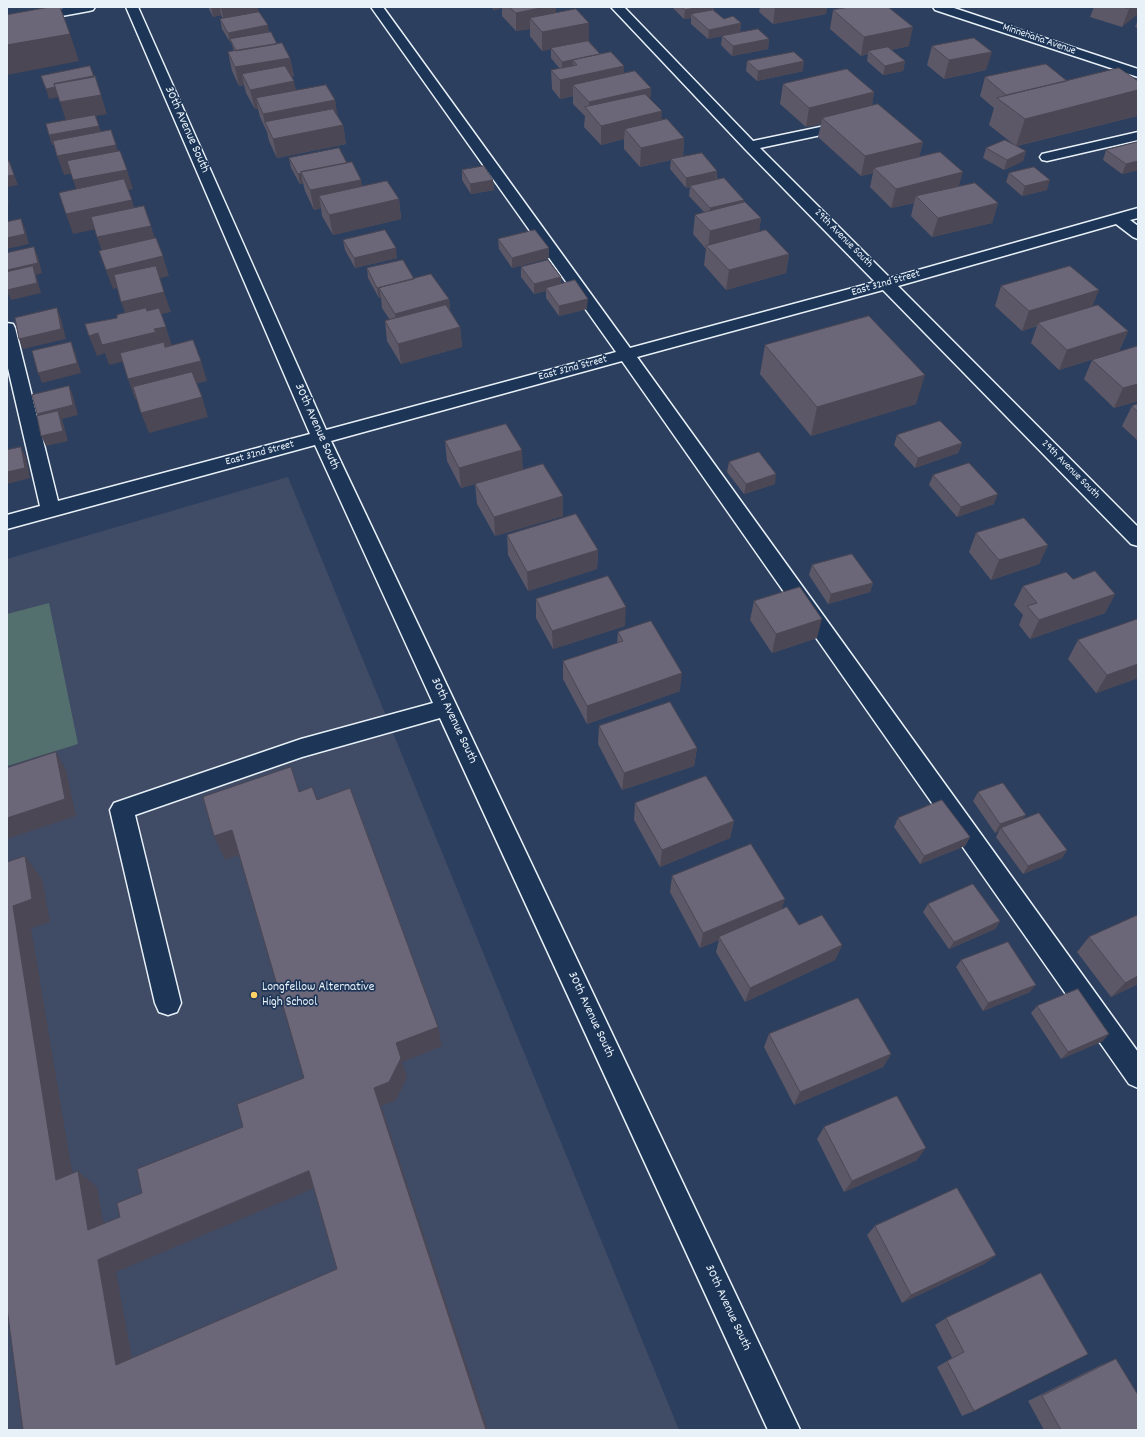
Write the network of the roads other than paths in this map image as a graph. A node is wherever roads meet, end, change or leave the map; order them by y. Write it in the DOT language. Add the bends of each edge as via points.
graph roads {
  1 [pos="89,7"];
  2 [pos="132,7"];
  3 [pos="377,7"];
  4 [pos="617,7"];
  5 [pos="939,7"];
  6 [pos="7,22"];
  7 [pos="1138,74"];
  8 [pos="862,122"];
  9 [pos="1138,136"];
  10 [pos="750,146"];
  11 [pos="1047,157"];
  12 [pos="1138,212"];
  13 [pos="1118,218"];
  14 [pos="1138,234"];
  15 [pos="887,284"];
  16 [pos="7,328"];
  17 [pos="626,354"];
  18 [pos="320,438"];
  19 [pos="51,510"];
  20 [pos="7,522"];
  21 [pos="1138,539"];
  22 [pos="446,708"];
  23 [pos="168,1003"];
  24 [pos="1138,1075"];
  25 [pos="784,1430"];
  1 -- 6 [label="street"];
  2 -- 18 [label="street, 30th Avenue South"];
  3 -- 17 [label="street"];
  4 -- 10 [label="street, 29th Avenue South"];
  5 -- 7 [label="street, Minnehaha Avenue"];
  8 -- 10 [label="street"];
  9 -- 11 [label="street"];
  10 -- 15 [label="street, 29th Avenue South"];
  12 -- 13 [label="street, East 32nd Street"];
  13 -- 14 [label="street"];
  13 -- 15 [label="street, East 32nd Street"];
  15 -- 17 [label="street, East 32nd Street"];
  15 -- 21 [label="street, 29th Avenue South"];
  16 -- 19 [label="street"];
  17 -- 18 [label="street, East 32nd Street"];
  17 -- 24 [label="street"];
  18 -- 19 [label="street, East 32nd Street"];
  18 -- 22 [label="street, 30th Avenue South"];
  19 -- 20 [label="street, East 32nd Street"];
  22 -- 23 [label="street" via="301,748 122,810"];
  22 -- 25 [label="street, 30th Avenue South"];
}
